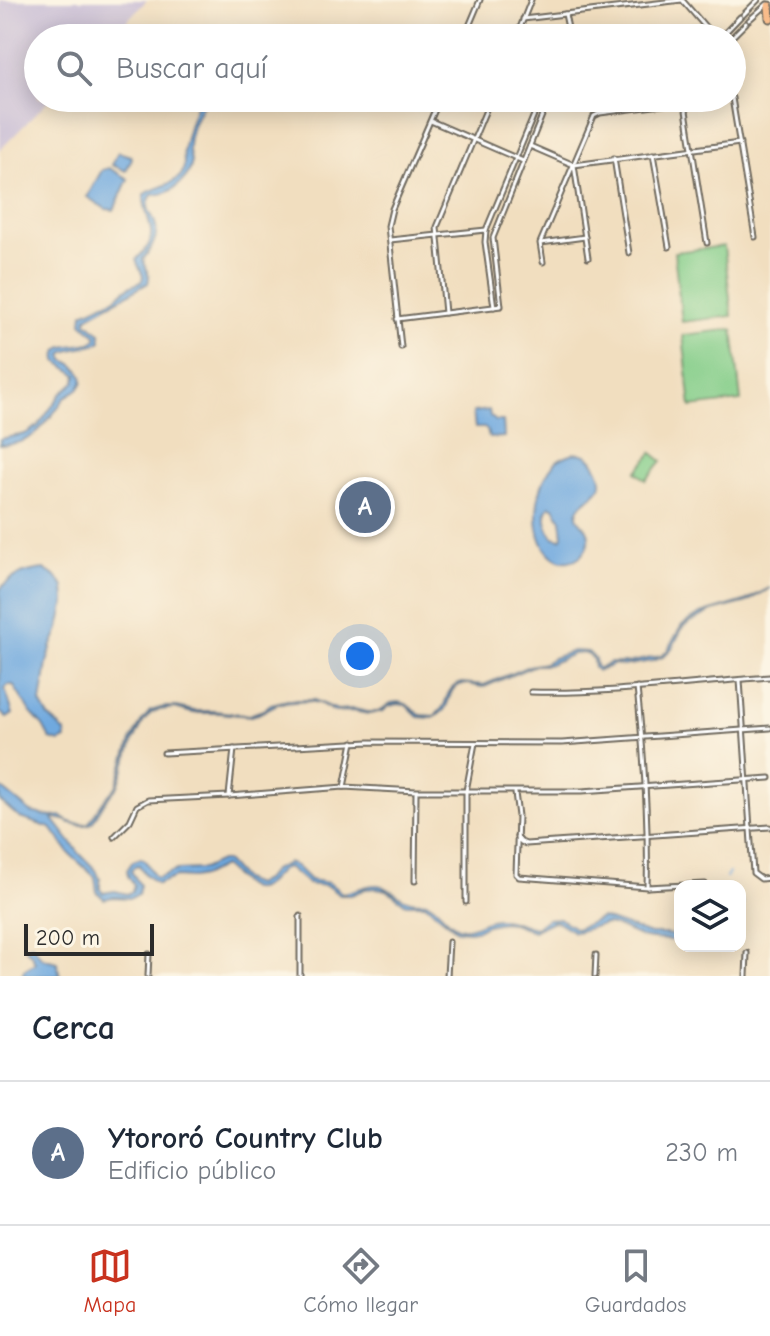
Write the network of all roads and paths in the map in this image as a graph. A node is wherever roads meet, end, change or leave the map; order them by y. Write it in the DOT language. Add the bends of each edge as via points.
graph roads {
  1 [pos="480,0"];
  2 [pos="531,0"];
  3 [pos="682,0"];
  4 [pos="765,3"];
  5 [pos="565,14"];
  6 [pos="770,18"];
  7 [pos="523,19"];
  8 [pos="470,24"];
  9 [pos="521,24"];
  10 [pos="567,24"];
  11 [pos="705,24"];
  12 [pos="734,24"];
  13 [pos="745,24"];
  14 [pos="435,112"];
  15 [pos="485,112"];
  16 [pos="535,112"];
  17 [pos="543,112"];
  18 [pos="603,112"];
  19 [pos="687,112"];
  20 [pos="734,112"];
  21 [pos="431,121"];
  22 [pos="474,140"];
  23 [pos="740,143"];
  24 [pos="530,146"];
  25 [pos="694,149"];
  26 [pos="653,154"];
  27 [pos="517,158"];
  28 [pos="614,158"];
  29 [pos="524,161"];
  30 [pos="574,165"];
  31 [pos="486,230"];
  32 [pos="436,235"];
  33 [pos="585,237"];
  34 [pos="755,237"];
  35 [pos="389,240"];
  36 [pos="540,243"];
  37 [pos="707,243"];
  38 [pos="669,247"];
  39 [pos="629,253"];
  40 [pos="588,258"];
  41 [pos="543,262"];
  42 [pos="494,307"];
  43 [pos="445,313"];
  44 [pos="397,319"];
  45 [pos="401,347"];
  46 [pos="770,677"];
  47 [pos="740,680"];
  48 [pos="637,688"];
  49 [pos="531,692"];
  50 [pos="770,728"];
  51 [pos="744,730"];
  52 [pos="642,736"];
  53 [pos="353,742"];
  54 [pos="475,743"];
  55 [pos="234,749"];
  56 [pos="164,753"];
  57 [pos="770,778"];
  58 [pos="748,779"];
  59 [pos="344,787"];
  60 [pos="646,787"];
  61 [pos="416,791"];
  62 [pos="466,791"];
  63 [pos="515,792"];
  64 [pos="229,796"];
  65 [pos="770,827"];
  66 [pos="751,828"];
  67 [pos="114,837"];
  68 [pos="517,837"];
  69 [pos="649,837"];
  70 [pos="770,878"];
  71 [pos="415,881"];
  72 [pos="674,886"];
  73 [pos="647,887"];
  74 [pos="466,902"];
  75 [pos="300,916"];
  76 [pos="449,942"];
  77 [pos="747,953"];
  78 [pos="149,954"];
  79 [pos="596,955"];
  80 [pos="148,976"];
  81 [pos="300,976"];
  82 [pos="447,976"];
  83 [pos="595,976"];
  84 [pos="746,976"];
  1 -- 8 [label="street"];
  2 -- 7 [label="street"];
  3 -- 5 [label="street"];
  3 -- 11 [label="street"];
  4 -- 6 [label="highway"];
  4 -- 12 [label="street"];
  4 -- 13 [label="street"];
  5 -- 7 [label="street"];
  5 -- 10 [label="street"];
  7 -- 9 [label="street"];
  14 -- 21 [label="street"];
  15 -- 22 [label="street"];
  16 -- 27 [label="street"];
  17 -- 24 [label="street"];
  18 -- 30 [label="street" via="596,113"];
  19 -- 25 [label="street"];
  20 -- 23 [label="street"];
  21 -- 22 [label="street"];
  21 -- 35 [label="street" via="392,209"];
  22 -- 27 [label="street"];
  22 -- 32 [label="street"];
  23 -- 25 [label="street"];
  23 -- 34 [label="street"];
  24 -- 29 [label="street"];
  24 -- 30 [label="street"];
  25 -- 26 [label="street"];
  25 -- 37 [label="street"];
  26 -- 28 [label="street"];
  26 -- 38 [label="street"];
  27 -- 29 [label="street"];
  27 -- 31 [label="street"];
  28 -- 30 [label="street"];
  28 -- 39 [label="street"];
  29 -- 42 [label="street" via="493,238 501,306"];
  30 -- 33 [label="street"];
  30 -- 36 [label="street"];
  31 -- 32 [label="street"];
  31 -- 42 [label="street"];
  32 -- 35 [label="street"];
  32 -- 43 [label="street"];
  33 -- 36 [label="street"];
  33 -- 40 [label="street"];
  35 -- 44 [label="street"];
  36 -- 41 [label="street"];
  42 -- 43 [label="street"];
  43 -- 44 [label="street"];
  44 -- 45 [label="street"];
  46 -- 47 [label="street"];
  47 -- 48 [label="street"];
  47 -- 51 [label="street"];
  48 -- 49 [label="street"];
  48 -- 52 [label="street"];
  50 -- 51 [label="street"];
  51 -- 52 [label="street"];
  51 -- 58 [label="street"];
  52 -- 54 [label="street"];
  52 -- 60 [label="street"];
  53 -- 54 [label="street"];
  53 -- 55 [label="street"];
  53 -- 59 [label="street"];
  54 -- 62 [label="street"];
  55 -- 56 [label="street"];
  55 -- 64 [label="street"];
  57 -- 58 [label="street"];
  58 -- 60 [label="street"];
  58 -- 66 [label="street"];
  59 -- 61 [label="street"];
  59 -- 64 [label="street"];
  60 -- 63 [label="street"];
  60 -- 69 [label="street"];
  61 -- 62 [label="street"];
  61 -- 71 [label="street"];
  62 -- 63 [label="street"];
  62 -- 74 [label="street"];
  63 -- 68 [label="street"];
  64 -- 67 [label="street" via="144,801"];
  65 -- 66 [label="street"];
  66 -- 69 [label="street"];
  66 -- 70 [label="street" via="753,873"];
  68 -- 69 [label="street" via="526,844"];
  68 -- 73 [label="street" via="516,874 522,878"];
  69 -- 73 [label="street"];
  72 -- 73 [label="street"];
  75 -- 81 [label="street"];
  76 -- 82 [label="street"];
  77 -- 84 [label="street"];
  78 -- 80 [label="street"];
  79 -- 83 [label="street"];
}
